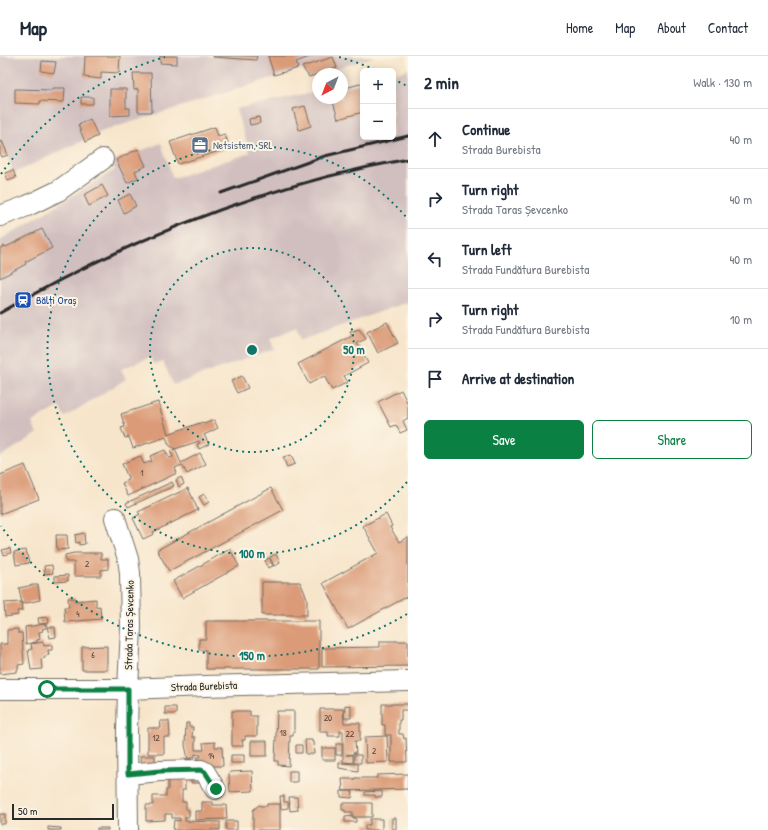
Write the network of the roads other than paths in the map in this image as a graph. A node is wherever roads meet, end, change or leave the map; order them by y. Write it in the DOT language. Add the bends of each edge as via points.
graph roads {
  1 [pos="103,159"];
  2 [pos="0,216"];
  3 [pos="115,518"];
  4 [pos="408,681"];
  5 [pos="0,689"];
  6 [pos="128,689"];
  7 [pos="128,774"];
  8 [pos="216,789"];
  9 [pos="128,830"];
  1 -- 2 [label="street" via="58,191"];
  3 -- 6 [label="street, Strada Taras Șevcenko" via="130,573"];
  4 -- 6 [label="street, Strada Burebista"];
  5 -- 6 [label="street, Strada Burebista"];
  6 -- 7 [label="street, Strada Taras Șevcenko"];
  7 -- 8 [label="street" via="201,770"];
  7 -- 9 [label="street, Strada Taras Șevcenko"];
}
